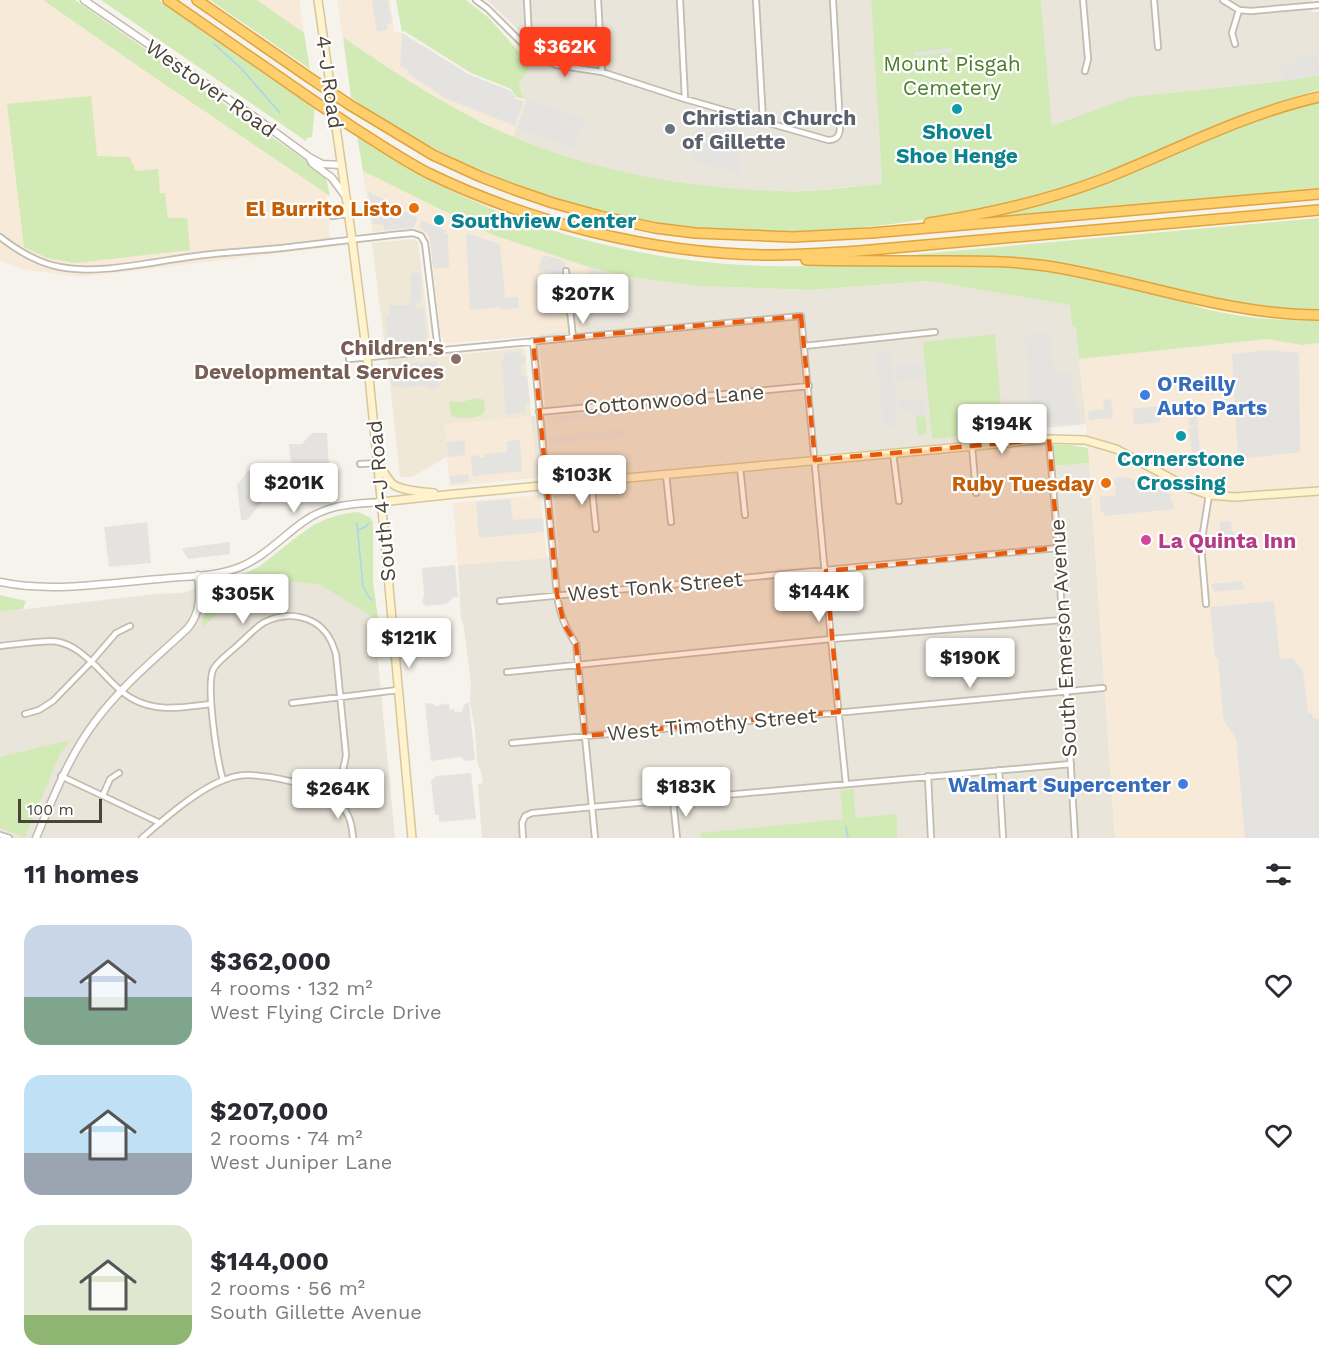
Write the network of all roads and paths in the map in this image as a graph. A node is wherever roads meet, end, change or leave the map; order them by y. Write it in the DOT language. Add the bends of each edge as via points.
graph roads {
  1 [pos="84,0"];
  2 [pos="168,0"];
  3 [pos="197,0"];
  4 [pos="318,0"];
  5 [pos="476,0"];
  6 [pos="527,0"];
  7 [pos="598,0"];
  8 [pos="680,0"];
  9 [pos="756,0"];
  10 [pos="833,0"];
  11 [pos="1083,0"];
  12 [pos="1154,0"];
  13 [pos="1223,0"];
  14 [pos="1317,4"];
  15 [pos="1239,10"];
  16 [pos="1235,44"];
  17 [pos="524,45"];
  18 [pos="1158,47"];
  19 [pos="1085,71"];
  20 [pos="602,72"];
  21 [pos="1319,97"];
  22 [pos="685,99"];
  23 [pos="763,121"];
  24 [pos="309,157"];
  25 [pos="342,165"];
  26 [pos="1319,194"];
  27 [pos="346,197"];
  28 [pos="1319,210"];
  29 [pos="348,214"];
  30 [pos="332,216"];
  31 [pos="766,236"];
  32 [pos="0,237"];
  33 [pos="352,239"];
  34 [pos="643,243"];
  35 [pos="566,271"];
  36 [pos="1319,315"];
  37 [pos="935,333"];
  38 [pos="573,338"];
  39 [pos="533,341"];
  40 [pos="804,346"];
  41 [pos="438,350"];
  42 [pos="367,357"];
  43 [pos="349,359"];
  44 [pos="808,386"];
  45 [pos="539,412"];
  46 [pos="1049,439"];
  47 [pos="972,446"];
  48 [pos="893,453"];
  49 [pos="815,460"];
  50 [pos="378,463"];
  51 [pos="360,464"];
  52 [pos="740,467"];
  53 [pos="666,474"];
  54 [pos="591,481"];
  55 [pos="546,485"];
  56 [pos="1319,491"];
  57 [pos="976,493"];
  58 [pos="446,495"];
  59 [pos="1209,495"];
  60 [pos="898,501"];
  61 [pos="381,502"];
  62 [pos="745,515"];
  63 [pos="671,522"];
  64 [pos="596,529"];
  65 [pos="1058,548"];
  66 [pos="826,570"];
  67 [pos="198,575"];
  68 [pos="0,582"];
  69 [pos="557,595"];
  70 [pos="500,601"];
  71 [pos="1206,604"];
  72 [pos="1062,620"];
  73 [pos="130,626"];
  74 [pos="831,639"];
  75 [pos="0,646"];
  76 [pos="91,662"];
  77 [pos="579,665"];
  78 [pos="507,672"];
  79 [pos="1103,688"];
  80 [pos="121,690"];
  81 [pos="398,690"];
  82 [pos="1066,692"];
  83 [pos="340,696"];
  84 [pos="292,703"];
  85 [pos="211,704"];
  86 [pos="839,712"];
  87 [pos="25,714"];
  88 [pos="585,736"];
  89 [pos="512,743"];
  90 [pos="1071,764"];
  91 [pos="999,770"];
  92 [pos="119,773"];
  93 [pos="62,776"];
  94 [pos="928,776"];
  95 [pos="223,780"];
  96 [pos="846,784"];
  97 [pos="103,795"];
  98 [pos="333,796"];
  99 [pos="673,800"];
  100 [pos="592,807"];
  101 [pos="160,823"];
  102 [pos="0,835"];
  103 [pos="9,838"];
  104 [pos="36,838"];
  105 [pos="142,838"];
  106 [pos="353,838"];
  107 [pos="412,838"];
  108 [pos="523,838"];
  109 [pos="595,838"];
  110 [pos="677,838"];
  111 [pos="932,838"];
  112 [pos="1003,838"];
  113 [pos="1075,838"];
  1 -- 24 [label="street, Westover Road"];
  2 -- 34 [label="highway, bridge" via="354,128 427,172 531,214"];
  3 -- 31 [label="highway, bridge" via="350,105 433,155 481,177 554,203 655,228"];
  4 -- 25 [label="main road, 4-J Road"];
  5 -- 17 [label="street"];
  6 -- 17 [label="street" via="529,38"];
  7 -- 20 [label="street"];
  8 -- 22 [label="street"];
  9 -- 23 [label="street"];
  10 -- 23 [label="street" via="840,126 837,138 828,140"];
  11 -- 19 [label="street" via="1088,59"];
  12 -- 18 [label="street"];
  13 -- 15 [label="street"];
  14 -- 15 [label="street"];
  15 -- 16 [label="street" via="1232,33"];
  17 -- 20 [label="street" via="556,65"];
  20 -- 22 [label="street"];
  21 -- 31 [label="highway" via="1268,111 1104,178 1018,205 913,225"];
  22 -- 23 [label="street"];
  24 -- 25 [label="street, Westover Road" via="322,164"];
  24 -- 27 [label="street"];
  25 -- 27 [label="main road, South 4-J Road"];
  26 -- 31 [label="highway" via="871,233"];
  27 -- 29 [label="main road, South 4-J Road"];
  28 -- 34 [label="highway" via="805,255 720,253"];
  29 -- 30 [label="street"];
  29 -- 33 [label="main road, South 4-J Road"];
  32 -- 33 [label="street" via="32,259 83,269"];
  33 -- 41 [label="street" via="413,233 421,236"];
  33 -- 42 [label="main road, South 4-J Road"];
  34 -- 36 [label="highway" via="711,257 991,261 1046,266 1221,305"];
  35 -- 38 [label="street"];
  37 -- 40 [label="street"];
  38 -- 39 [label="street"];
  38 -- 40 [label="street" via="801,316"];
  39 -- 41 [label="street"];
  39 -- 45 [label="street"];
  40 -- 44 [label="street"];
  41 -- 42 [label="street"];
  42 -- 43 [label="street"];
  42 -- 50 [label="main road, South 4-J Road"];
  44 -- 45 [label="street, Cottonwood Lane"];
  44 -- 49 [label="street"];
  45 -- 55 [label="street"];
  46 -- 47 [label="main road"];
  46 -- 59 [label="main road" via="1085,440 1109,447"];
  46 -- 65 [label="street, South Emerson Avenue"];
  47 -- 48 [label="main road"];
  47 -- 57 [label="street"];
  48 -- 49 [label="main road"];
  48 -- 60 [label="street"];
  49 -- 52 [label="main road"];
  49 -- 66 [label="street"];
  50 -- 51 [label="street"];
  50 -- 58 [label="main road" via="396,486"];
  50 -- 61 [label="main road, South 4-J Road"];
  52 -- 53 [label="main road"];
  52 -- 62 [label="street"];
  53 -- 54 [label="main road"];
  53 -- 63 [label="street"];
  54 -- 55 [label="main road"];
  54 -- 64 [label="street"];
  55 -- 58 [label="main road"];
  55 -- 69 [label="street"];
  56 -- 59 [label="main road"];
  58 -- 61 [label="main road"];
  59 -- 71 [label="street" via="1201,545"];
  61 -- 67 [label="street" via="337,506 321,512 241,567"];
  61 -- 81 [label="main road, South 4-J Road"];
  65 -- 66 [label="street, West Tonk Street"];
  65 -- 72 [label="street, South Emerson Avenue"];
  66 -- 69 [label="street, West Tonk Street"];
  66 -- 74 [label="street"];
  67 -- 68 [label="street" via="54,587"];
  67 -- 80 [label="street" via="200,603 194,621"];
  69 -- 70 [label="street, West Tonk Street"];
  69 -- 77 [label="street" via="562,618 576,644"];
  72 -- 74 [label="street"];
  72 -- 82 [label="street, South Emerson Avenue"];
  73 -- 76 [label="street" via="116,633"];
  74 -- 77 [label="street"];
  74 -- 86 [label="street"];
  75 -- 76 [label="street" via="56,640 82,652"];
  76 -- 80 [label="street"];
  76 -- 87 [label="street" via="53,701"];
  77 -- 78 [label="street"];
  77 -- 88 [label="street"];
  79 -- 82 [label="street, West Timothy Street"];
  80 -- 85 [label="street" via="130,698 157,707"];
  80 -- 93 [label="street" via="94,722"];
  81 -- 83 [label="street"];
  81 -- 107 [label="main road, South 4-J Road"];
  82 -- 86 [label="street, West Timothy Street"];
  82 -- 90 [label="street, South Emerson Avenue"];
  83 -- 84 [label="street"];
  83 -- 85 [label="street" via="336,654 330,639 320,626 293,615 278,616 262,624 213,668"];
  83 -- 98 [label="street" via="346,755"];
  85 -- 95 [label="street"];
  86 -- 88 [label="street, West Timothy Street"];
  86 -- 96 [label="street"];
  88 -- 89 [label="street, West Timothy Street"];
  88 -- 100 [label="street"];
  90 -- 91 [label="street"];
  90 -- 113 [label="street, South Emerson Avenue"];
  91 -- 94 [label="street"];
  91 -- 112 [label="street"];
  92 -- 97 [label="street" via="110,779"];
  93 -- 97 [label="street"];
  93 -- 104 [label="street"];
  94 -- 96 [label="street"];
  94 -- 111 [label="street"];
  95 -- 98 [label="street" via="240,775 261,776 317,788"];
  95 -- 101 [label="street" via="200,792"];
  96 -- 99 [label="street"];
  97 -- 101 [label="street"];
  98 -- 106 [label="street" via="347,813"];
  99 -- 100 [label="street"];
  99 -- 110 [label="street"];
  100 -- 108 [label="street" via="525,816"];
  100 -- 109 [label="street"];
  101 -- 105 [label="street"];
  102 -- 103 [label="street"];
}
